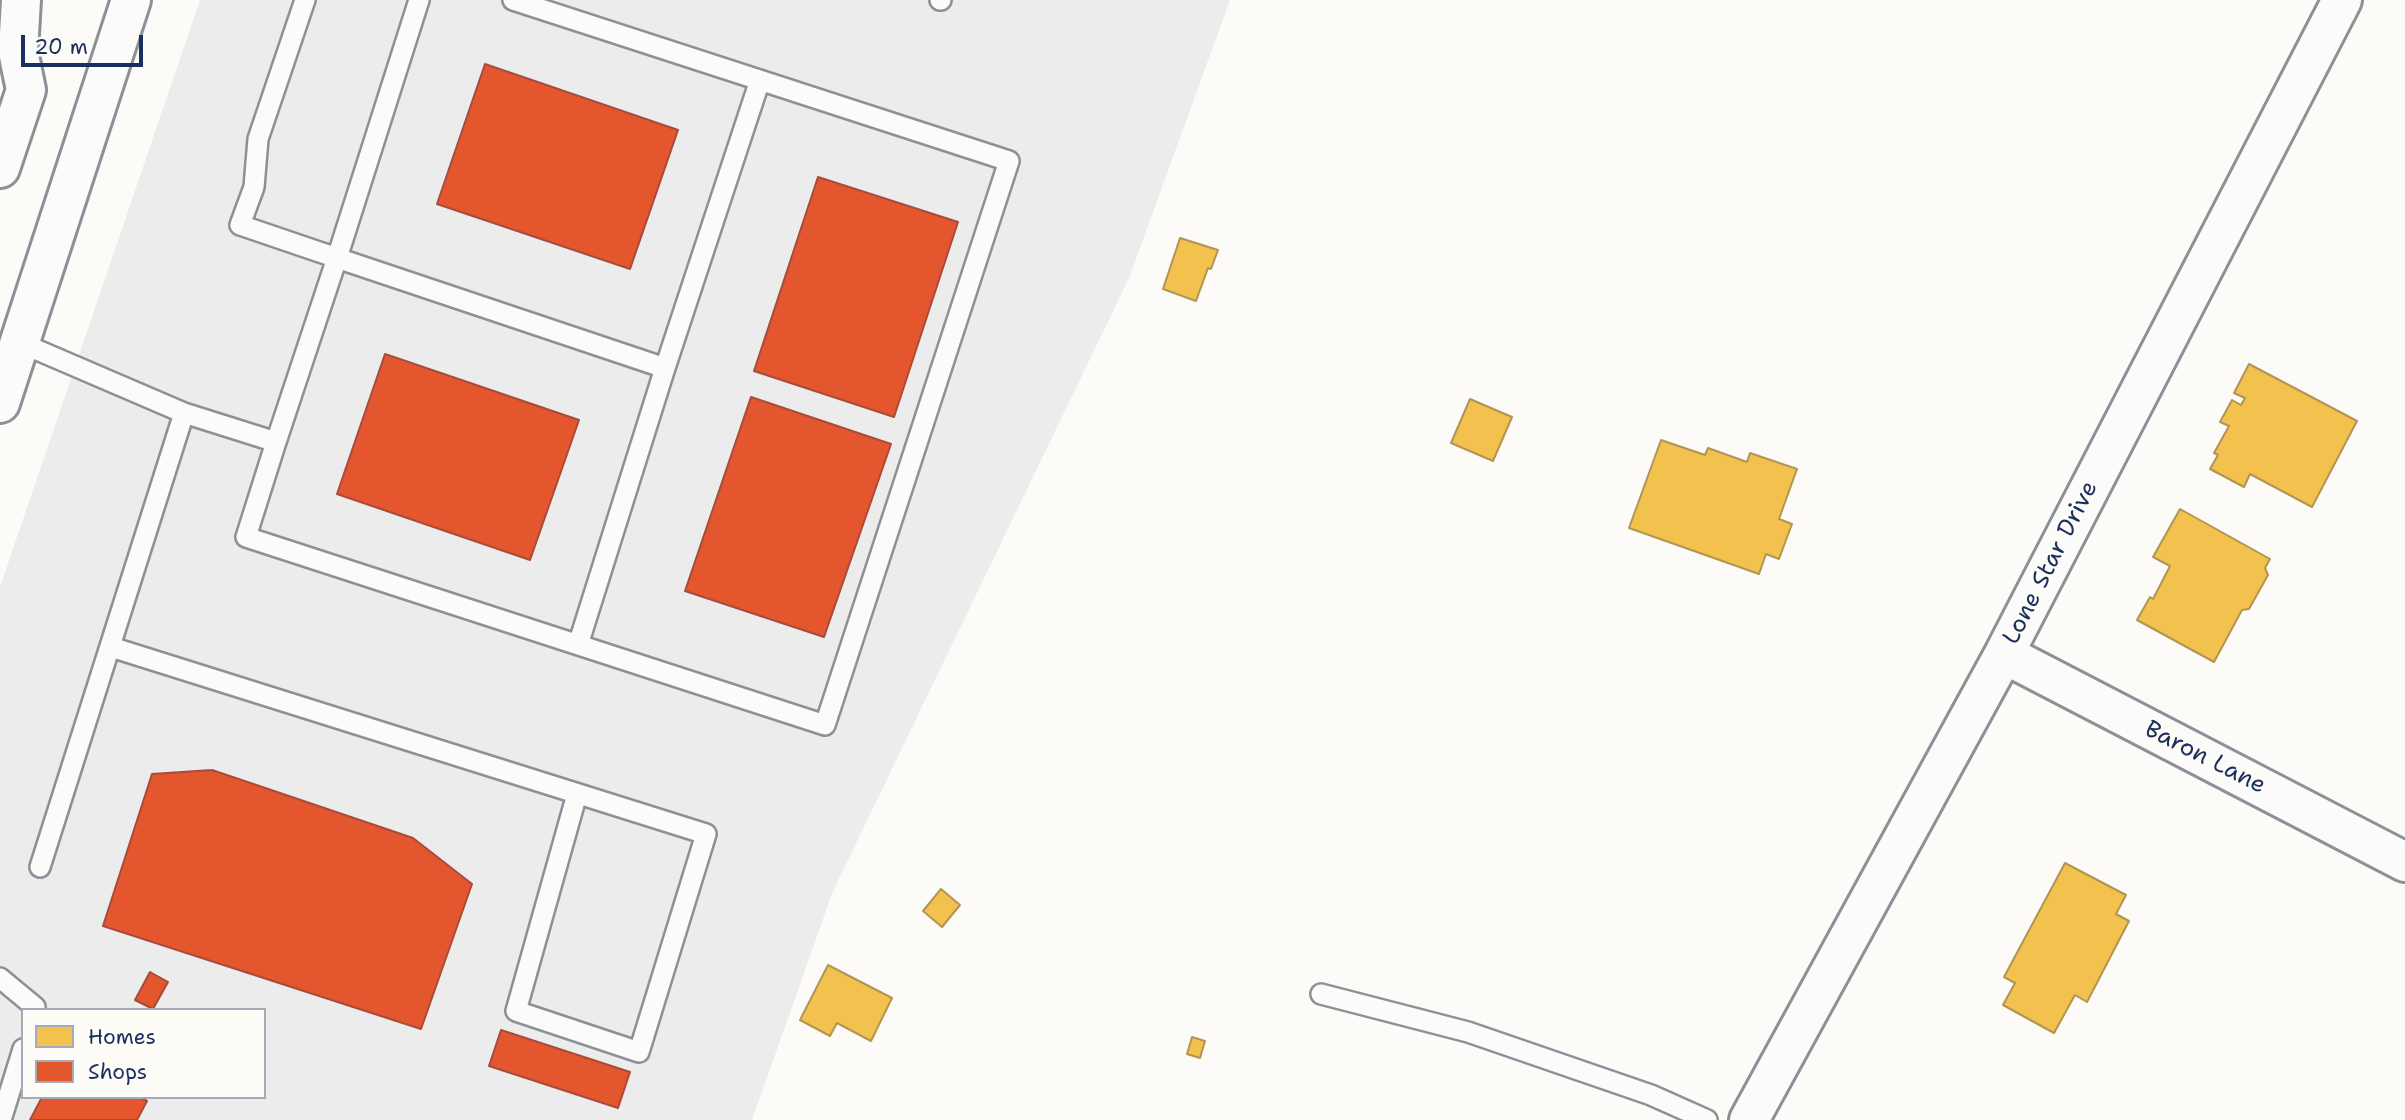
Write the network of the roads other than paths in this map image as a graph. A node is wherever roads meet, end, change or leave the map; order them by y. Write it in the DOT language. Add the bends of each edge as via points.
graph roads {
  1 [pos="5,0"];
  2 [pos="21,0"];
  3 [pos="131,0"];
  4 [pos="305,0"];
  5 [pos="419,0"];
  6 [pos="513,0"];
  7 [pos="2342,0"];
  8 [pos="0,15"];
  9 [pos="760,80"];
  10 [pos="0,168"];
  11 [pos="337,258"];
  12 [pos="10,339"];
  13 [pos="665,368"];
  14 [pos="0,403"];
  15 [pos="184,413"];
  16 [pos="276,442"];
  17 [pos="578,645"];
  18 [pos="111,647"];
  19 [pos="2004,654"];
  20 [pos="577,794"];
  21 [pos="2405,862"];
  22 [pos="40,867"];
  23 [pos="0,978"];
  24 [pos="1321,994"];
  25 [pos="36,1008"];
  26 [pos="21,1055"];
  27 [pos="1,1120"];
  28 [pos="1707,1120"];
  29 [pos="1749,1120"];
  1 -- 8 [label="street"];
  2 -- 10 [label="street" via="18,51 26,90"];
  3 -- 12 [label="street"];
  4 -- 11 [label="lane" via="258,139 254,187 240,225"];
  5 -- 11 [label="lane"];
  6 -- 9 [label="lane"];
  7 -- 19 [label="street, Lone Star Drive"];
  9 -- 13 [label="lane"];
  9 -- 17 [label="lane" via="1009,161 1005,174 825,725"];
  11 -- 13 [label="lane"];
  11 -- 16 [label="lane"];
  12 -- 14 [label="street"];
  12 -- 15 [label="lane"];
  13 -- 17 [label="lane"];
  15 -- 16 [label="lane"];
  15 -- 18 [label="lane"];
  16 -- 17 [label="lane" via="246,537"];
  18 -- 20 [label="lane"];
  18 -- 22 [label="lane"];
  19 -- 21 [label="street, Baron Lane"];
  19 -- 29 [label="street, Lone Star Drive"];
  20 -- 20 [label="lane" via="706,834 639,1052 516,1011"];
  23 -- 25 [label="lane"];
  24 -- 28 [label="lane" via="1468,1031 1651,1095"];
  26 -- 27 [label="lane"];
}
